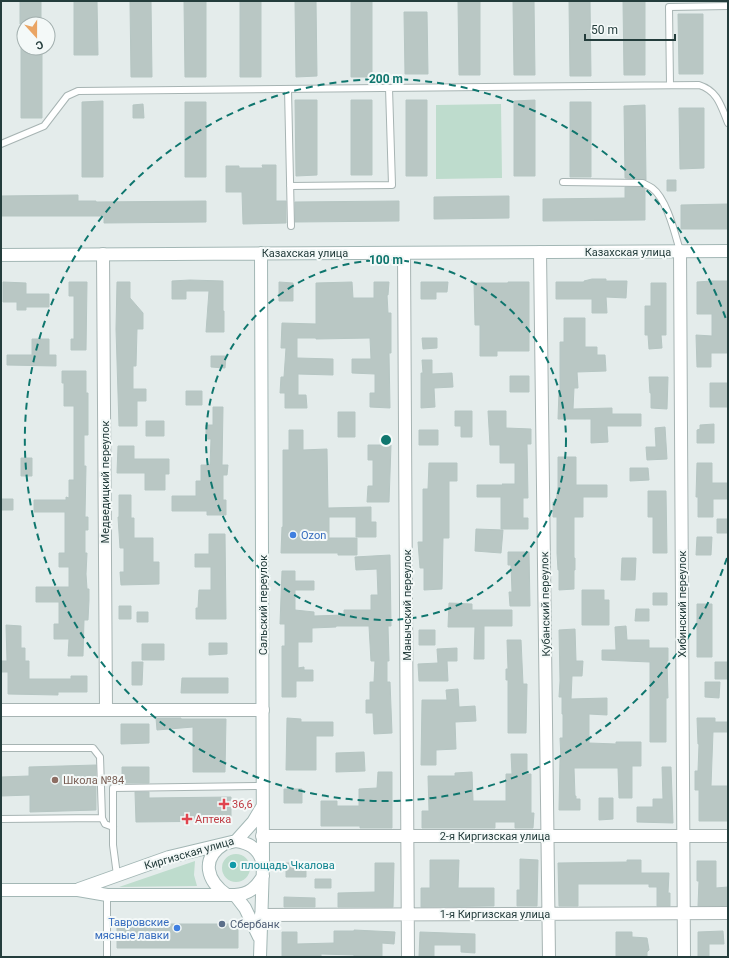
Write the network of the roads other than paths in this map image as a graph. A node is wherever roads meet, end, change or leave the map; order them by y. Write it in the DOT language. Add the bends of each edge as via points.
graph roads {
  1 [pos="726,4"];
  2 [pos="670,85"];
  3 [pos="389,88"];
  4 [pos="288,89"];
  5 [pos="728,123"];
  6 [pos="1,144"];
  7 [pos="563,182"];
  8 [pos="290,186"];
  9 [pos="291,226"];
  10 [pos="680,251"];
  11 [pos="728,251"];
  12 [pos="540,252"];
  13 [pos="261,253"];
  14 [pos="404,253"];
  15 [pos="103,254"];
  16 [pos="1,255"];
  17 [pos="1,710"];
  18 [pos="106,710"];
  19 [pos="263,710"];
  20 [pos="1,748"];
  21 [pos="262,786"];
  22 [pos="263,806"];
  23 [pos="1,818"];
  24 [pos="102,818"];
  25 [pos="113,827"];
  26 [pos="262,836"];
  27 [pos="408,836"];
  28 [pos="548,836"];
  29 [pos="684,836"];
  30 [pos="728,836"];
  31 [pos="232,842"];
  32 [pos="263,870"];
  33 [pos="117,875"];
  34 [pos="1,890"];
  35 [pos="78,890"];
  36 [pos="107,895"];
  37 [pos="231,895"];
  38 [pos="684,913"];
  39 [pos="728,913"];
  40 [pos="549,914"];
  41 [pos="408,915"];
  42 [pos="261,916"];
  43 [pos="260,939"];
  44 [pos="107,957"];
  45 [pos="260,957"];
  46 [pos="408,957"];
  47 [pos="549,957"];
  48 [pos="684,957"];
  1 -- 2 [label="lane" via="669,7"];
  2 -- 3 [label="lane"];
  2 -- 5 [label="lane" via="707,87 717,96"];
  3 -- 4 [label="lane"];
  3 -- 8 [label="lane" via="392,184"];
  4 -- 6 [label="lane" via="78,91 67,96 44,126"];
  4 -- 8 [label="lane"];
  7 -- 10 [label="lane" via="643,184 653,188 669,216"];
  8 -- 9 [label="lane"];
  10 -- 11 [label="street, Казахская улица"];
  10 -- 12 [label="street, Казахская улица"];
  10 -- 29 [label="street, Хибинский переулок"];
  12 -- 14 [label="street, Казахская улица"];
  12 -- 28 [label="street, Кубанский переулок"];
  13 -- 14 [label="street, Казахская улица"];
  13 -- 15 [label="street, Казахская улица"];
  13 -- 19 [label="street, Сальский переулок"];
  14 -- 27 [label="street, Манычский переулок"];
  15 -- 16 [label="street, Казахская улица"];
  15 -- 18 [label="street, Медведицкий переулок"];
  17 -- 18 [label="street"];
  18 -- 19 [label="street"];
  19 -- 21 [label="street, Сальский переулок"];
  20 -- 24 [label="lane" via="93,748 100,757"];
  21 -- 22 [label="street, Сальский переулок"];
  21 -- 25 [label="lane" via="113,788"];
  22 -- 26 [label="street, Сальский переулок"];
  22 -- 31 [label="street, Киргизская улица" via="253,822"];
  23 -- 24 [label="lane"];
  24 -- 25 [label="lane" via="105,824"];
  25 -- 33 [label="lane"];
  26 -- 27 [label="street, 2-я Киргизская улица"];
  26 -- 32 [label="street, Сальский переулок"];
  27 -- 28 [label="street, 2-я Киргизская улица"];
  27 -- 41 [label="street, Манычский переулок"];
  28 -- 29 [label="street, 2-я Киргизская улица"];
  28 -- 40 [label="street, Кубанский переулок"];
  29 -- 30 [label="street, 2-я Киргизская улица"];
  29 -- 38 [label="street, Хибинский переулок"];
  31 -- 32 [label="street" via="246,843 254,848 261,856"];
  31 -- 33 [label="street, Киргизская улица" via="169,857"];
  31 -- 37 [label="street" via="217,848 209,863 214,884"];
  32 -- 37 [label="street" via="252,890 241,895"];
  32 -- 42 [label="street, Сальский переулок"];
  33 -- 35 [label="street, Киргизская улица"];
  34 -- 35 [label="street, Киргизская улица"];
  35 -- 36 [label="street, Киргизская улица"];
  36 -- 37 [label="street, Киргизская улица"];
  36 -- 44 [label="lane"];
  37 -- 43 [label="street" via="245,908"];
  38 -- 39 [label="street, 1-я Киргизская улица"];
  38 -- 40 [label="street, 1-я Киргизская улица"];
  38 -- 48 [label="street, Хибинский переулок"];
  40 -- 41 [label="street, 1-я Киргизская улица"];
  40 -- 47 [label="street, Кубанский переулок"];
  41 -- 42 [label="street, 1-я Киргизская улица"];
  41 -- 46 [label="street, Манычский переулок"];
  42 -- 43 [label="street, Сальский переулок"];
  43 -- 45 [label="street, Сальский переулок"];
}
